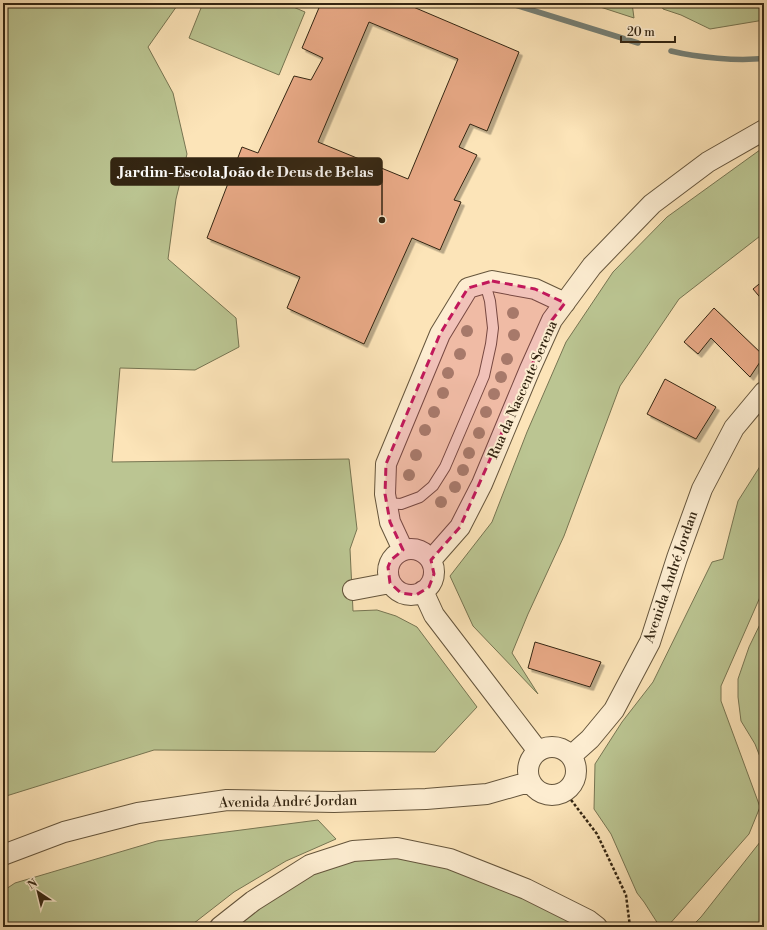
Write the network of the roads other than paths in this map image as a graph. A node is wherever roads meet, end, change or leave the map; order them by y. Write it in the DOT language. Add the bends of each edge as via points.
graph roads {
  1 [pos="764,130"];
  2 [pos="484,283"];
  3 [pos="565,303"];
  4 [pos="764,392"];
  5 [pos="387,503"];
  6 [pos="403,550"];
  7 [pos="431,560"];
  8 [pos="390,583"];
  9 [pos="353,590"];
  10 [pos="423,592"];
  11 [pos="538,751"];
  12 [pos="571,756"];
  13 [pos="530,782"];
  14 [pos="3,855"];
  15 [pos="220,927"];
  16 [pos="597,927"];
  1 -- 3 [label="street, Rua da Nascente Serena" via="708,162 652,204 592,266"];
  2 -- 3 [label="street" via="492,281 535,289"];
  2 -- 5 [label="street" via="468,288 440,334 386,464"];
  2 -- 5 [label="lane" via="494,328 492,344 484,376 445,467 433,486 420,497 400,504"];
  3 -- 7 [label="street, Rua da Nascente Serena" via="552,320 482,484 460,527"];
  4 -- 12 [label="street, Avenida André Jordan" via="734,428 702,489 650,642 614,710 590,739"];
  5 -- 6 [label="street" via="390,522"];
  6 -- 7 [label="street" via="419,550"];
  6 -- 8 [label="street" via="396,554 388,567"];
  7 -- 10 [label="street" via="434,567 432,581"];
  8 -- 9 [label="street"];
  8 -- 10 [label="street" via="401,593 416,595"];
  10 -- 11 [label="street" via="434,615"];
  11 -- 12 [label="street" via="546,747 555,747"];
  11 -- 13 [label="street" via="531,757 528,765 527,774"];
  12 -- 13 [label="street" via="576,765 576,775 572,785 565,792 556,796 545,795 536,790"];
  13 -- 14 [label="street, Avenida André Jordan" via="487,794 426,799 334,802 227,800 138,813 64,832"];
  15 -- 16 [label="street" via="310,865 353,851 397,848 450,859 526,888"];
}
